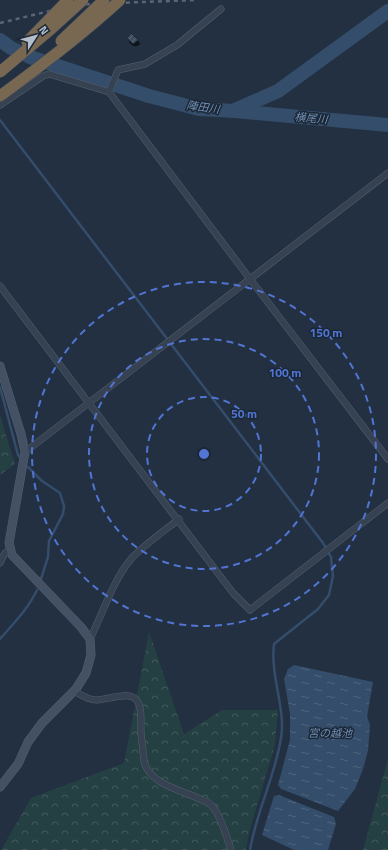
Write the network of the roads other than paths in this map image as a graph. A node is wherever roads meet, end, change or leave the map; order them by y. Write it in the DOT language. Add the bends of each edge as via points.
graph roads {
  1 [pos="68,0"];
  2 [pos="84,0"];
  3 [pos="104,0"];
  4 [pos="120,0"];
  5 [pos="220,9"];
  6 [pos="0,67"];
  7 [pos="0,72"];
  8 [pos="0,89"];
  9 [pos="110,90"];
  10 [pos="0,96"];
  11 [pos="0,105"];
  12 [pos="388,173"];
  13 [pos="250,279"];
  14 [pos="0,286"];
  15 [pos="0,366"];
  16 [pos="89,402"];
  17 [pos="25,452"];
  18 [pos="388,459"];
  19 [pos="388,503"];
  20 [pos="179,519"];
  21 [pos="10,550"];
  22 [pos="0,562"];
  23 [pos="90,639"];
  24 [pos="74,691"];
  25 [pos="0,787"];
  26 [pos="231,850"];
  1 -- 6 [label="highway, bridge"];
  2 -- 7 [label="highway, bridge"];
  3 -- 8 [label="highway, bridge" via="66,37"];
  4 -- 10 [label="highway, bridge" via="97,22"];
  5 -- 9 [label="street" via="177,45 146,64 118,70"];
  9 -- 11 [label="street" via="49,74"];
  9 -- 13 [label="street"];
  12 -- 13 [label="street"];
  13 -- 16 [label="street"];
  13 -- 18 [label="street"];
  14 -- 16 [label="street"];
  15 -- 17 [label="street"];
  16 -- 17 [label="street"];
  16 -- 20 [label="street"];
  17 -- 21 [label="street" via="8,544"];
  19 -- 20 [label="street" via="250,610 234,593"];
  20 -- 23 [label="street" via="131,560 114,586"];
  21 -- 22 [label="street"];
  21 -- 23 [label="street"];
  23 -- 24 [label="street" via="91,655 86,673"];
  24 -- 25 [label="street" via="42,723 28,742 18,764"];
  24 -- 26 [label="street" via="97,700 115,696 135,698 140,711 146,769 151,776 167,785 211,804"];
}
